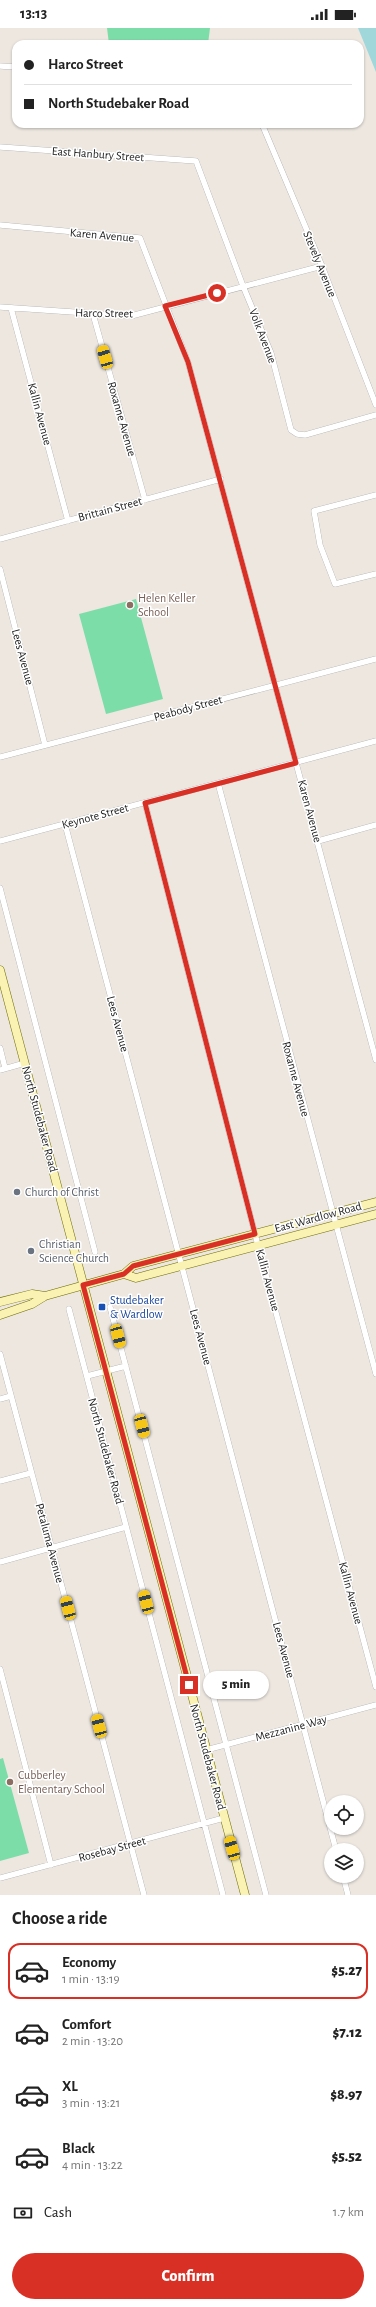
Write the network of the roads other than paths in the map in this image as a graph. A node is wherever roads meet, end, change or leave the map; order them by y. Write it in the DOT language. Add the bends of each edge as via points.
graph roads {
  1 [pos="0,66"];
  2 [pos="12,67"];
  3 [pos="264,128"];
  4 [pos="0,147"];
  5 [pos="196,161"];
  6 [pos="0,225"];
  7 [pos="322,266"];
  8 [pos="243,286"];
  9 [pos="165,306"];
  10 [pos="0,307"];
  11 [pos="12,308"];
  12 [pos="93,314"];
  13 [pos="376,405"];
  14 [pos="376,415"];
  15 [pos="221,479"];
  16 [pos="376,495"];
  17 [pos="145,500"];
  18 [pos="68,521"];
  19 [pos="0,539"];
  20 [pos="0,569"];
  21 [pos="376,574"];
  22 [pos="376,659"];
  23 [pos="276,685"];
  24 [pos="376,742"];
  25 [pos="45,745"];
  26 [pos="0,757"];
  27 [pos="296,763"];
  28 [pos="218,783"];
  29 [pos="145,803"];
  30 [pos="65,824"];
  31 [pos="376,825"];
  32 [pos="318,841"];
  33 [pos="0,842"];
  34 [pos="0,888"];
  35 [pos="0,970"];
  36 [pos="0,1048"];
  37 [pos="376,1060"];
  38 [pos="25,1063"];
  39 [pos="3,1069"];
  40 [pos="376,1202"];
  41 [pos="332,1214"];
  42 [pos="376,1214"];
  43 [pos="336,1225"];
  44 [pos="255,1234"];
  45 [pos="258,1246"];
  46 [pos="95,1252"];
  47 [pos="179,1254"];
  48 [pos="183,1266"];
  49 [pos="124,1274"];
  50 [pos="83,1285"];
  51 [pos="45,1296"];
  52 [pos="0,1302"];
  53 [pos="110,1307"];
  54 [pos="69,1309"];
  55 [pos="0,1315"];
  56 [pos="0,1354"];
  57 [pos="126,1366"];
  58 [pos="106,1371"];
  59 [pos="376,1374"];
  60 [pos="87,1376"];
  61 [pos="11,1396"];
  62 [pos="0,1399"];
  63 [pos="31,1473"];
  64 [pos="0,1481"];
  65 [pos="126,1527"];
  66 [pos="52,1548"];
  67 [pos="0,1562"];
  68 [pos="0,1669"];
  69 [pos="376,1687"];
  70 [pos="376,1706"];
  71 [pos="304,1725"];
  72 [pos="226,1745"];
  73 [pos="206,1750"];
  74 [pos="224,1818"];
  75 [pos="204,1824"];
  76 [pos="334,1843"];
  77 [pos="130,1844"];
  78 [pos="51,1865"];
  79 [pos="0,1878"];
  80 [pos="345,1883"];
  81 [pos="144,1895"];
  82 [pos="223,1895"];
  83 [pos="244,1895"];
  84 [pos="266,1895"];
  85 [pos="348,1895"];
  1 -- 2 [label="street"];
  3 -- 7 [label="street, Stevely Avenue"];
  4 -- 5 [label="street, East Hanbury Street"];
  5 -- 8 [label="street, Volk Avenue"];
  6 -- 9 [label="street, Karen Avenue" via="140,238"];
  7 -- 8 [label="street, Harco Street"];
  7 -- 13 [label="street, Stevely Avenue"];
  8 -- 9 [label="street, Harco Street"];
  8 -- 14 [label="street, Volk Avenue" via="271,353 291,430 305,435"];
  9 -- 12 [label="street, Harco Street" via="131,316"];
  9 -- 15 [label="street, Karen Avenue" via="188,362"];
  10 -- 11 [label="street, Harco Street"];
  11 -- 12 [label="street, Harco Street"];
  11 -- 18 [label="street, Kallin Avenue"];
  12 -- 17 [label="street, Roxanne Avenue"];
  15 -- 17 [label="street, Brittain Street"];
  15 -- 23 [label="street, Karen Avenue"];
  16 -- 21 [label="street" via="314,511 320,545 335,584"];
  17 -- 18 [label="street, Brittain Street"];
  18 -- 19 [label="street, Brittain Street"];
  20 -- 25 [label="street, Lees Avenue"];
  22 -- 23 [label="street, Peabody Street"];
  23 -- 25 [label="street, Peabody Street"];
  23 -- 27 [label="street, Karen Avenue"];
  24 -- 27 [label="street, Keynote Street"];
  25 -- 26 [label="street, Peabody Street"];
  27 -- 28 [label="street, Keynote Street"];
  27 -- 32 [label="street, Karen Avenue"];
  28 -- 29 [label="street, Keynote Street"];
  28 -- 41 [label="street, Roxanne Avenue"];
  29 -- 30 [label="street, Keynote Street"];
  29 -- 44 [label="street, Kallin Avenue"];
  30 -- 33 [label="street, Keynote Street"];
  30 -- 47 [label="street, Lees Avenue"];
  31 -- 32 [label="street"];
  32 -- 37 [label="street, Karen Avenue"];
  34 -- 46 [label="street, North Studebaker Road"];
  35 -- 38 [label="main road, North Studebaker Road"];
  36 -- 39 [label="street, North Studebaker Road"];
  38 -- 39 [label="street"];
  38 -- 50 [label="main road, North Studebaker Road"];
  40 -- 41 [label="main road, East Wardlow Road"];
  41 -- 43 [label="street, Roxanne Avenue"];
  41 -- 44 [label="main road, East Wardlow Road"];
  42 -- 43 [label="main road, East Wardlow Road"];
  43 -- 45 [label="main road, East Wardlow Road"];
  43 -- 59 [label="street, Roxanne Avenue"];
  44 -- 45 [label="street, Kallin Avenue"];
  44 -- 47 [label="main road, East Wardlow Road"];
  45 -- 48 [label="main road, East Wardlow Road"];
  45 -- 69 [label="street, Kallin Avenue"];
  47 -- 48 [label="street, Lees Avenue"];
  47 -- 49 [label="main road, East Wardlow Road" via="133,1266"];
  48 -- 49 [label="main road, East Wardlow Road" via="136,1278"];
  48 -- 71 [label="street, Lees Avenue"];
  49 -- 50 [label="main road, East Wardlow Road"];
  50 -- 51 [label="main road, East Wardlow Road"];
  50 -- 58 [label="main road, North Studebaker Road"];
  51 -- 52 [label="main road, East Wardlow Road" via="32,1294"];
  51 -- 55 [label="main road, East Wardlow Road" via="32,1304"];
  53 -- 57 [label="street, North Studebaker Road"];
  54 -- 60 [label="street, North Studebaker Road"];
  56 -- 61 [label="street, Petaluma Avenue"];
  57 -- 58 [label="street"];
  57 -- 72 [label="street, North Studebaker Road"];
  58 -- 60 [label="street"];
  58 -- 73 [label="main road, North Studebaker Road"];
  60 -- 65 [label="street, North Studebaker Road"];
  61 -- 62 [label="street"];
  61 -- 63 [label="street, Petaluma Avenue"];
  63 -- 64 [label="street"];
  63 -- 66 [label="street, Petaluma Avenue"];
  65 -- 66 [label="street"];
  65 -- 75 [label="street, North Studebaker Road"];
  66 -- 67 [label="street"];
  66 -- 77 [label="street, Petaluma Avenue"];
  68 -- 78 [label="street"];
  70 -- 71 [label="street, Mezzanine Way"];
  71 -- 72 [label="street, Mezzanine Way"];
  71 -- 76 [label="street, Lees Avenue"];
  72 -- 73 [label="street, Mezzanine Way"];
  72 -- 84 [label="street, North Studebaker Road"];
  73 -- 74 [label="main road, North Studebaker Road"];
  74 -- 75 [label="street, Rosebay Street"];
  74 -- 83 [label="main road, North Studebaker Road"];
  75 -- 77 [label="street, Rosebay Street"];
  75 -- 82 [label="street, North Studebaker Road"];
  77 -- 78 [label="street, Rosebay Street"];
  77 -- 81 [label="street, Petaluma Avenue"];
  78 -- 79 [label="street, Rosebay Street"];
  80 -- 85 [label="street"];
}
